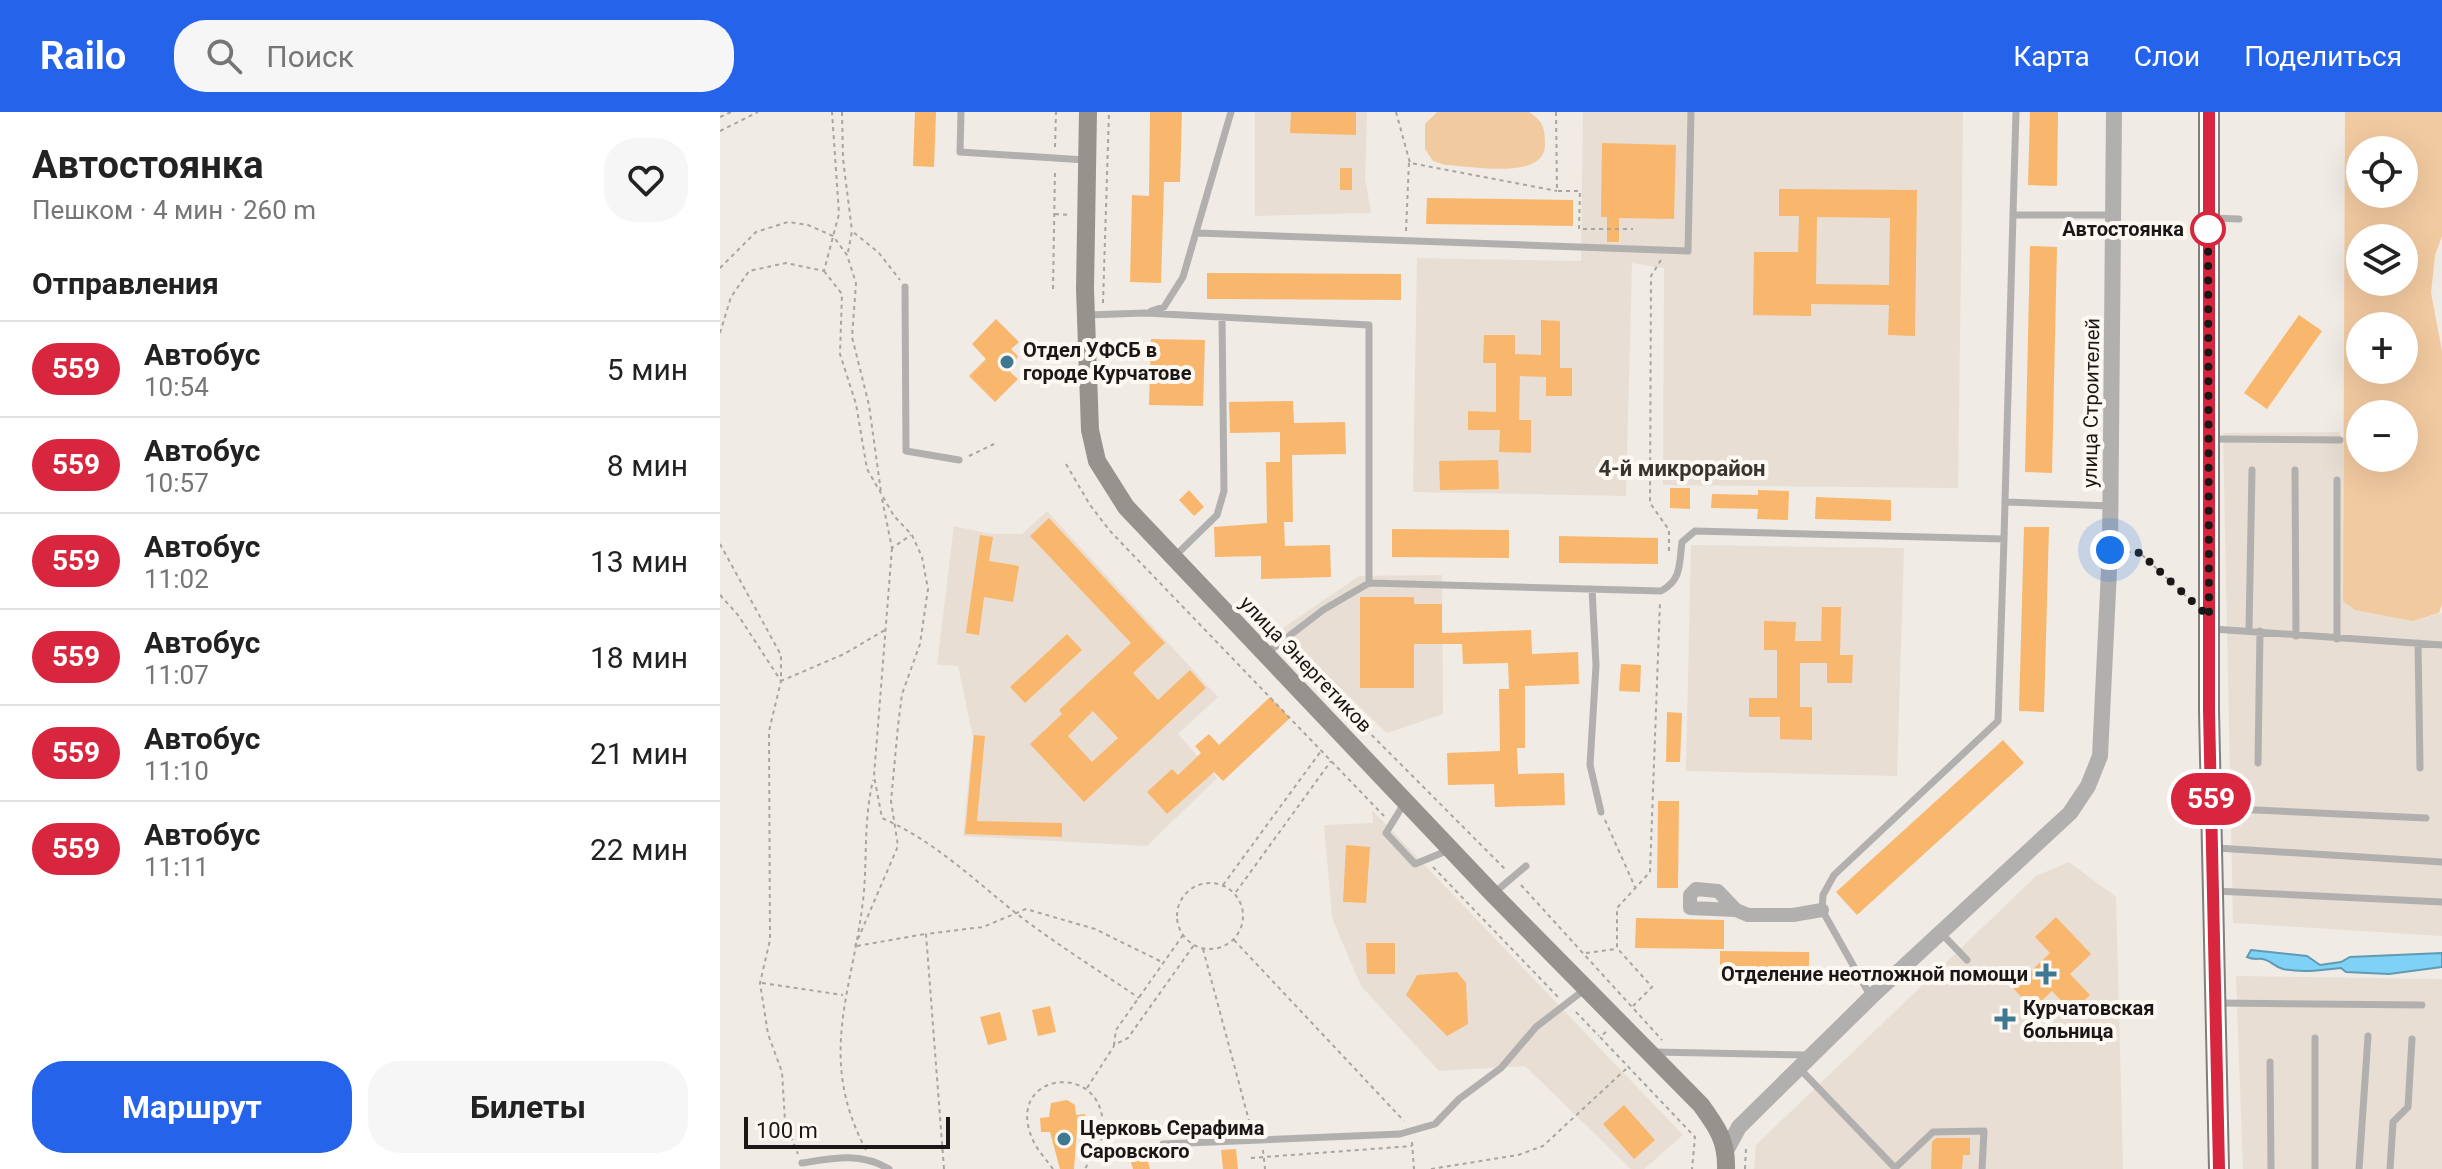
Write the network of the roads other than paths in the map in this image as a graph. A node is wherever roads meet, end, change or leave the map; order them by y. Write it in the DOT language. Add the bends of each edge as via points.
graph roads {
  1 [pos="961,112"];
  2 [pos="1088,112"];
  3 [pos="1231,112"];
  4 [pos="1691,112"];
  5 [pos="2016,112"];
  6 [pos="2114,112"];
  7 [pos="2209,112"];
  8 [pos="1087,160"];
  9 [pos="2013,215"];
  10 [pos="2113,215"];
  11 [pos="2208,218"];
  12 [pos="2239,219"];
  13 [pos="1198,233"];
  14 [pos="905,287"];
  15 [pos="1145,313"];
  16 [pos="1095,315"];
  17 [pos="1222,317"];
  18 [pos="2209,439"];
  19 [pos="2340,440"];
  20 [pos="959,460"];
  21 [pos="2252,470"];
  22 [pos="2295,470"];
  23 [pos="2337,480"];
  24 [pos="2005,502"];
  25 [pos="2110,506"];
  26 [pos="2004,539"];
  27 [pos="1174,558"];
  28 [pos="1369,583"];
  29 [pos="1592,589"];
  30 [pos="2209,623"];
  31 [pos="2249,630"];
  32 [pos="2260,631"];
  33 [pos="2296,636"];
  34 [pos="2337,639"];
  35 [pos="2418,643"];
  36 [pos="2442,645"];
  37 [pos="1272,648"];
  38 [pos="2258,763"];
  39 [pos="2420,768"];
  40 [pos="1406,800"];
  41 [pos="2211,808"];
  42 [pos="1601,812"];
  43 [pos="2426,818"];
  44 [pos="2211,848"];
  45 [pos="1452,849"];
  46 [pos="2442,862"];
  47 [pos="1526,866"];
  48 [pos="2213,890"];
  49 [pos="1493,894"];
  50 [pos="2442,902"];
  51 [pos="1736,910"];
  52 [pos="1822,910"];
  53 [pos="1941,932"];
  54 [pos="1967,960"];
  55 [pos="1586,989"];
  56 [pos="1871,997"];
  57 [pos="2216,1003"];
  58 [pos="2422,1005"];
  59 [pos="2368,1036"];
  60 [pos="2315,1038"];
  61 [pos="2412,1039"];
  62 [pos="1648,1052"];
  63 [pos="1811,1055"];
  64 [pos="2270,1062"];
  65 [pos="1799,1068"];
  66 [pos="1163,1144"];
  67 [pos="1727,1149"];
  68 [pos="802,1163"];
  69 [pos="889,1169"];
  70 [pos="1726,1169"];
  71 [pos="1982,1169"];
  72 [pos="2219,1169"];
  73 [pos="2271,1169"];
  74 [pos="2315,1169"];
  75 [pos="2359,1169"];
  76 [pos="2390,1169"];
  1 -- 8 [label="lane" via="960,152"];
  2 -- 8 [label="main road, улица Энергетиков"];
  3 -- 13 [label="lane"];
  4 -- 13 [label="lane" via="1688,251"];
  5 -- 9 [label="lane"];
  6 -- 10 [label="street, улица Строителей"];
  7 -- 11 [label="main road"];
  8 -- 16 [label="main road, улица Энергетиков"];
  9 -- 10 [label="lane"];
  9 -- 24 [label="lane"];
  10 -- 25 [label="street, улица Строителей"];
  11 -- 12 [label="lane"];
  11 -- 18 [label="main road"];
  13 -- 15 [label="lane" via="1175,295 1164,307"];
  14 -- 20 [label="lane" via="906,451"];
  15 -- 16 [label="lane"];
  15 -- 17 [label="lane"];
  16 -- 27 [label="main road, улица Энергетиков" via="1090,430 1097,461 1126,507"];
  17 -- 27 [label="lane" via="1224,491 1217,515"];
  17 -- 28 [label="lane" via="1369,325"];
  18 -- 19 [label="lane"];
  18 -- 30 [label="main road"];
  21 -- 31 [label="lane"];
  22 -- 33 [label="lane"];
  23 -- 34 [label="lane"];
  24 -- 25 [label="lane"];
  24 -- 26 [label="lane"];
  25 -- 53 [label="street, улица Строителей" via="2100,756 2070,813"];
  26 -- 29 [label="lane" via="1695,531 1682,542 1673,585 1661,591"];
  26 -- 52 [label="lane" via="1998,721 1834,875"];
  27 -- 37 [label="main road, улица Энергетиков"];
  28 -- 29 [label="lane"];
  28 -- 37 [label="lane"];
  29 -- 42 [label="lane" via="1596,665 1590,765"];
  30 -- 31 [label="lane"];
  30 -- 41 [label="main road"];
  31 -- 32 [label="lane"];
  32 -- 33 [label="lane"];
  32 -- 38 [label="lane"];
  33 -- 34 [label="lane"];
  34 -- 35 [label="lane"];
  35 -- 36 [label="lane"];
  35 -- 39 [label="lane"];
  37 -- 40 [label="main road, улица Энергетиков"];
  40 -- 45 [label="main road, улица Энергетиков"];
  40 -- 45 [label="lane" via="1386,833 1415,864"];
  41 -- 43 [label="lane"];
  41 -- 44 [label="main road"];
  44 -- 46 [label="lane"];
  44 -- 48 [label="main road"];
  45 -- 49 [label="main road, улица Энергетиков"];
  47 -- 49 [label="lane"];
  48 -- 50 [label="lane"];
  48 -- 57 [label="main road"];
  49 -- 55 [label="main road, улица Энергетиков"];
  51 -- 52 [label="street" via="1793,915"];
  52 -- 56 [label="lane"];
  53 -- 54 [label="lane"];
  53 -- 56 [label="street, улица Строителей"];
  55 -- 62 [label="main road, улица Энергетиков"];
  55 -- 66 [label="lane" via="1536,1027 1501,1068 1435,1124 1409,1132"];
  56 -- 63 [label="street, улица Строителей"];
  57 -- 58 [label="lane"];
  57 -- 72 [label="main road"];
  59 -- 75 [label="lane"];
  60 -- 74 [label="lane"];
  61 -- 76 [label="lane" via="2408,1107 2393,1122"];
  62 -- 63 [label="lane"];
  62 -- 67 [label="main road, улица Энергетиков" via="1701,1105"];
  63 -- 65 [label="street, улица Строителей"];
  64 -- 73 [label="lane"];
  65 -- 67 [label="street, улица Строителей" via="1739,1127"];
  65 -- 71 [label="lane" via="1895,1168 1933,1132 1984,1131"];
  67 -- 70 [label="main road"];
  68 -- 69 [label="lane" via="870,1158"];
}
